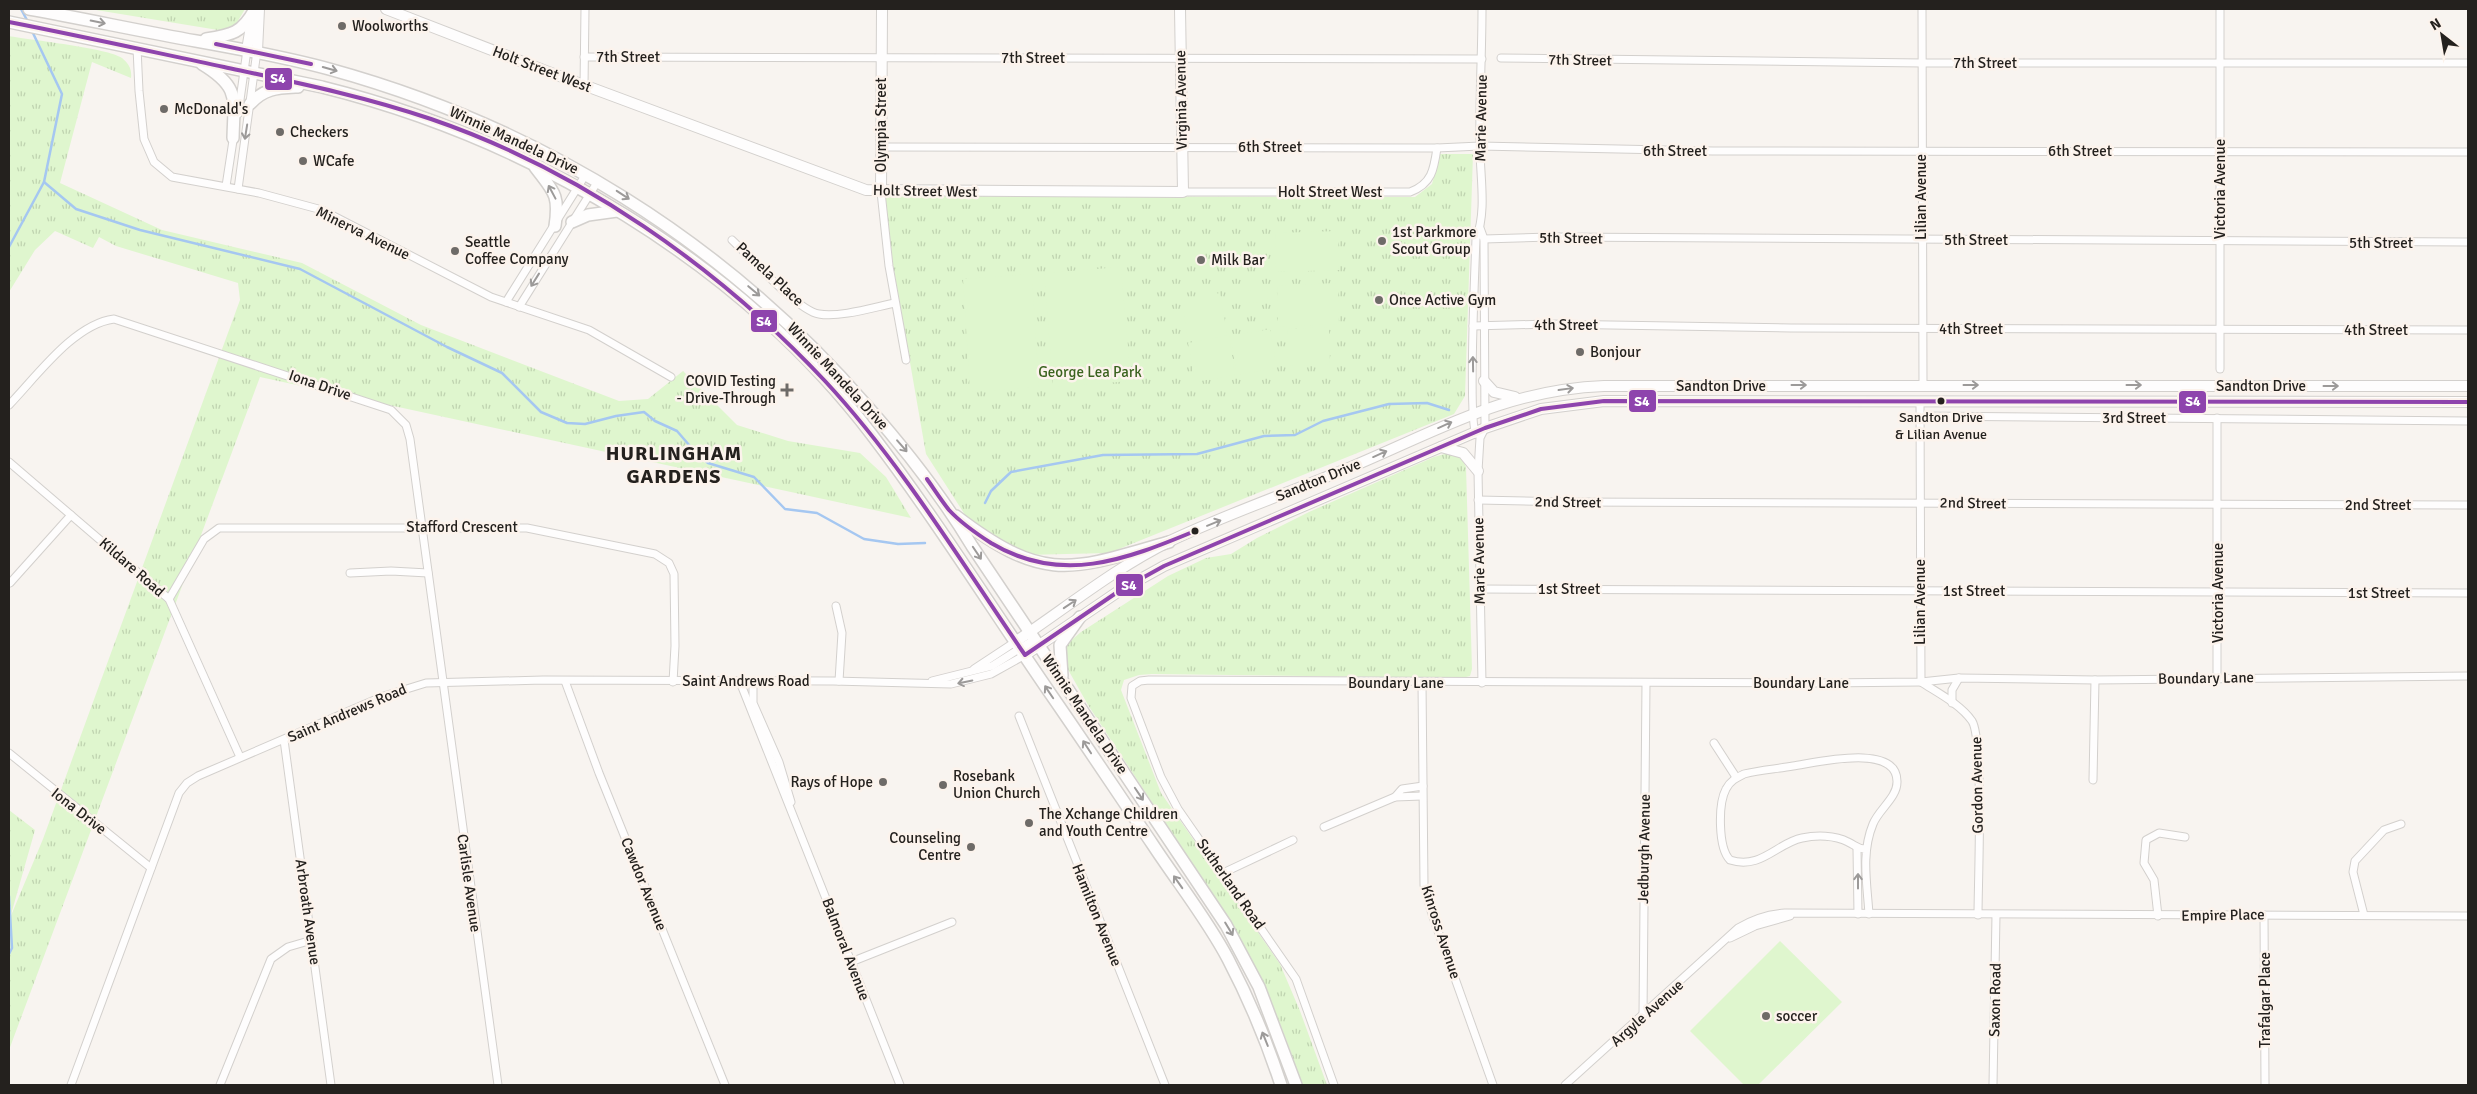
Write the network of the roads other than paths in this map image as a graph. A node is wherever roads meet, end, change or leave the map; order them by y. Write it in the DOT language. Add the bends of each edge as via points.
graph roads {
  1 [pos="31,9"];
  2 [pos="254,9"];
  3 [pos="259,9"];
  4 [pos="386,9"];
  5 [pos="584,9"];
  6 [pos="882,9"];
  7 [pos="1180,9"];
  8 [pos="1482,9"];
  9 [pos="1922,9"];
  10 [pos="2220,9"];
  11 [pos="9,23"];
  12 [pos="197,41"];
  13 [pos="138,48"];
  14 [pos="252,51"];
  15 [pos="584,57"];
  16 [pos="882,58"];
  17 [pos="1180,58"];
  18 [pos="1501,58"];
  19 [pos="1482,59"];
  20 [pos="195,60"];
  21 [pos="1922,62"];
  22 [pos="2220,62"];
  23 [pos="2468,63"];
  24 [pos="250,73"];
  25 [pos="584,86"];
  26 [pos="346,93"];
  27 [pos="250,104"];
  28 [pos="233,138"];
  29 [pos="1480,146"];
  30 [pos="882,147"];
  31 [pos="1182,147"];
  32 [pos="1437,148"];
  33 [pos="1921,151"];
  34 [pos="2220,151"];
  35 [pos="2468,152"];
  36 [pos="532,163"];
  37 [pos="586,174"];
  38 [pos="598,180"];
  39 [pos="226,186"];
  40 [pos="579,188"];
  41 [pos="238,189"];
  42 [pos="881,192"];
  43 [pos="1184,192"];
  44 [pos="589,195"];
  45 [pos="617,212"];
  46 [pos="572,222"];
  47 [pos="555,226"];
  48 [pos="1480,228"];
  49 [pos="1484,239"];
  50 [pos="1921,239"];
  51 [pos="732,240"];
  52 [pos="2220,241"];
  53 [pos="2468,242"];
  54 [pos="506,302"];
  55 [pos="895,303"];
  56 [pos="519,307"];
  57 [pos="1473,326"];
  58 [pos="1483,326"];
  59 [pos="1922,328"];
  60 [pos="2219,330"];
  61 [pos="2468,330"];
  62 [pos="906,360"];
  63 [pos="2220,369"];
  64 [pos="671,377"];
  65 [pos="1484,381"];
  66 [pos="1923,385"];
  67 [pos="2468,386"];
  68 [pos="1518,398"];
  69 [pos="1920,401"];
  70 [pos="2468,402"];
  71 [pos="9,405"];
  72 [pos="1484,408"];
  73 [pos="1473,412"];
  74 [pos="1920,416"];
  75 [pos="2217,418"];
  76 [pos="2468,421"];
  77 [pos="1485,428"];
  78 [pos="1477,435"];
  79 [pos="1439,447"];
  80 [pos="9,462"];
  81 [pos="1478,471"];
  82 [pos="1478,500"];
  83 [pos="1920,504"];
  84 [pos="2218,505"];
  85 [pos="2468,505"];
  86 [pos="951,512"];
  87 [pos="71,514"];
  88 [pos="422,527"];
  89 [pos="1169,542"];
  90 [pos="350,573"];
  91 [pos="428,573"];
  92 [pos="10,583"];
  93 [pos="1480,588"];
  94 [pos="1921,591"];
  95 [pos="2218,592"];
  96 [pos="2468,593"];
  97 [pos="169,599"];
  98 [pos="836,606"];
  99 [pos="1080,617"];
  100 [pos="1035,639"];
  101 [pos="1020,649"];
  102 [pos="2468,676"];
  103 [pos="2217,677"];
  104 [pos="1959,678"];
  105 [pos="1063,680"];
  106 [pos="2095,680"];
  107 [pos="442,681"];
  108 [pos="565,681"];
  109 [pos="840,681"];
  110 [pos="672,682"];
  111 [pos="740,682"];
  112 [pos="753,682"];
  113 [pos="930,682"];
  114 [pos="1921,682"];
  115 [pos="1422,683"];
  116 [pos="1482,683"];
  117 [pos="1646,683"];
  118 [pos="1134,684"];
  119 [pos="1952,703"];
  120 [pos="1019,716"];
  121 [pos="284,740"];
  122 [pos="1714,743"];
  123 [pos="769,748"];
  124 [pos="9,753"];
  125 [pos="240,757"];
  126 [pos="1736,777"];
  127 [pos="2093,780"];
  128 [pos="1422,786"];
  129 [pos="1422,796"];
  130 [pos="1395,797"];
  131 [pos="2401,824"];
  132 [pos="1324,827"];
  133 [pos="2185,837"];
  134 [pos="1293,840"];
  135 [pos="1861,849"];
  136 [pos="151,868"];
  137 [pos="1223,873"];
  138 [pos="1858,914"];
  139 [pos="1869,914"];
  140 [pos="1978,915"];
  141 [pos="1996,915"];
  142 [pos="2264,915"];
  143 [pos="2364,915"];
  144 [pos="2158,916"];
  145 [pos="2468,916"];
  146 [pos="952,922"];
  147 [pos="312,940"];
  148 [pos="851,962"];
  149 [pos="1643,1016"];
  150 [pos="71,1085"];
  151 [pos="220,1085"];
  152 [pos="331,1085"];
  153 [pos="498,1085"];
  154 [pos="725,1085"];
  155 [pos="900,1085"];
  156 [pos="1164,1085"];
  157 [pos="1281,1085"];
  158 [pos="1296,1085"];
  159 [pos="1334,1085"];
  160 [pos="1493,1085"];
  161 [pos="1565,1085"];
  162 [pos="1994,1085"];
  163 [pos="2265,1085"];
  1 -- 12 [label="main road, Winnie Mandela Drive, one-way"];
  2 -- 12 [label="main road" via="248,22 237,31"];
  2 -- 14 [label="main road"];
  3 -- 14 [label="main road"];
  4 -- 25 [label="main road, Holt Street West"];
  5 -- 15 [label="street"];
  6 -- 16 [label="main road, Olympia Street"];
  7 -- 17 [label="main road, Virginia Avenue"];
  8 -- 19 [label="street, Marie Avenue"];
  9 -- 21 [label="street, Lilian Avenue"];
  10 -- 22 [label="street, Victoria Avenue"];
  11 -- 13 [label="main road, Winnie Mandela Drive"];
  12 -- 14 [label="main road, Winnie Mandela Drive"];
  13 -- 20 [label="main road, Winnie Mandela Drive"];
  13 -- 39 [label="street, Minerva Avenue" via="138,91 149,155 172,177"];
  14 -- 24 [label="street"];
  14 -- 37 [label="main road, Winnie Mandela Drive, one-way" via="331,69 456,111"];
  15 -- 16 [label="street, 7th Street"];
  15 -- 25 [label="street"];
  16 -- 17 [label="street, 7th Street"];
  16 -- 30 [label="main road, Olympia Street"];
  17 -- 19 [label="street, 7th Street"];
  17 -- 31 [label="main road, Virginia Avenue"];
  18 -- 21 [label="street, 7th Street"];
  19 -- 29 [label="street, Marie Avenue"];
  20 -- 24 [label="main road, Winnie Mandela Drive"];
  20 -- 28 [label="main road" via="231,88"];
  21 -- 22 [label="street, 7th Street"];
  21 -- 33 [label="street, Lilian Avenue"];
  22 -- 23 [label="street, 7th Street"];
  22 -- 34 [label="street, Victoria Avenue"];
  24 -- 26 [label="main road, Winnie Mandela Drive"];
  24 -- 27 [label="street"];
  24 -- 28 [label="street"];
  25 -- 42 [label="main road, Holt Street West" via="842,182"];
  26 -- 27 [label="main road" via="298,86 269,89"];
  26 -- 36 [label="main road, Winnie Mandela Drive" via="400,108"];
  27 -- 41 [label="street, one-way"];
  28 -- 39 [label="street"];
  29 -- 32 [label="street, 6th Street"];
  29 -- 33 [label="street, 6th Street" via="1616,151"];
  29 -- 48 [label="street, Marie Avenue"];
  30 -- 31 [label="street, 6th Street"];
  30 -- 42 [label="main road, Olympia Street"];
  31 -- 32 [label="street, 6th Street"];
  31 -- 43 [label="main road, Virginia Avenue"];
  32 -- 43 [label="street, Holt Street West" via="1432,176 1424,185 1410,192"];
  33 -- 34 [label="street, 6th Street"];
  33 -- 50 [label="street, Lilian Avenue"];
  34 -- 35 [label="street, 6th Street"];
  34 -- 52 [label="street, Victoria Avenue"];
  36 -- 40 [label="main road, Winnie Mandela Drive"];
  47 -- 36 [label="main road, one-way" via="558,206 555,195"];
  37 -- 38 [label="main road, Winnie Mandela Drive"];
  37 -- 40 [label="street"];
  38 -- 44 [label="street"];
  38 -- 86 [label="main road, Winnie Mandela Drive, one-way" via="682,235 779,313 886,427"];
  39 -- 41 [label="street, Minerva Avenue"];
  40 -- 44 [label="main road, Winnie Mandela Drive"];
  40 -- 47 [label="street"];
  41 -- 54 [label="street, Minerva Avenue" via="322,210 432,268"];
  42 -- 43 [label="main road, Holt Street West"];
  42 -- 55 [label="street, Olympia Street"];
  44 -- 45 [label="main road, Winnie Mandela Drive"];
  44 -- 46 [label="street"];
  45 -- 46 [label="main road" via="588,215"];
  45 -- 101 [label="main road, Winnie Mandela Drive" via="694,262 778,334 826,382 871,434"];
  46 -- 56 [label="street, one-way"];
  47 -- 54 [label="street"];
  48 -- 49 [label="street, Marie Avenue"];
  48 -- 57 [label="street, Marie Avenue" via="1476,239"];
  49 -- 50 [label="street, 5th Street"];
  49 -- 58 [label="street, Marie Avenue"];
  50 -- 52 [label="street, 5th Street"];
  50 -- 59 [label="street, Lilian Avenue"];
  51 -- 55 [label="street, Pamela Place" via="779,285 815,313 822,315"];
  52 -- 53 [label="street, 5th Street"];
  52 -- 60 [label="street, Victoria Avenue"];
  54 -- 56 [label="street, Minerva Avenue"];
  55 -- 62 [label="street, Olympia Street"];
  56 -- 64 [label="street, Minerva Avenue" via="589,330"];
  57 -- 58 [label="street, 4th Street"];
  73 -- 57 [label="street, Marie Avenue, one-way"];
  58 -- 59 [label="street, 4th Street"];
  58 -- 65 [label="street, Marie Avenue"];
  59 -- 60 [label="street, 4th Street"];
  59 -- 66 [label="street, Lilian Avenue"];
  60 -- 61 [label="street, 4th Street"];
  60 -- 63 [label="street, Victoria Avenue"];
  65 -- 68 [label="main road" via="1494,392"];
  65 -- 72 [label="street, Marie Avenue"];
  66 -- 67 [label="main road, Sandton Drive, one-way"];
  68 -- 66 [label="main road, Sandton Drive, one-way" via="1604,386"];
  68 -- 72 [label="main road, Sandton Drive"];
  69 -- 70 [label="main road, Sandton Drive"];
  69 -- 74 [label="street, Lilian Avenue"];
  69 -- 77 [label="main road, Sandton Drive" via="1604,401 1541,408"];
  71 -- 88 [label="street, Iona Drive" via="78,333 96,323 123,320 394,411 406,425 410,440"];
  72 -- 73 [label="main road, Sandton Drive"];
  72 -- 77 [label="street, Marie Avenue"];
  73 -- 78 [label="street, Marie Avenue"];
  89 -- 73 [label="main road, Sandton Drive, one-way" via="1351,467"];
  74 -- 75 [label="street, 3rd Street"];
  74 -- 83 [label="street, Lilian Avenue"];
  75 -- 76 [label="street, 3rd Street"];
  75 -- 84 [label="street, Victoria Avenue"];
  77 -- 78 [label="main road, Sandton Drive"];
  78 -- 79 [label="main road, Sandton Drive"];
  78 -- 81 [label="street, Marie Avenue"];
  79 -- 81 [label="main road" via="1463,453"];
  79 -- 99 [label="main road, Sandton Drive" via="1164,566"];
  80 -- 87 [label="street, Kildare Road"];
  81 -- 82 [label="street, Marie Avenue"];
  82 -- 83 [label="street, 2nd Street"];
  82 -- 93 [label="street, Marie Avenue"];
  83 -- 84 [label="street, 2nd Street"];
  83 -- 94 [label="street, Lilian Avenue"];
  84 -- 85 [label="street, 2nd Street"];
  84 -- 95 [label="street, Victoria Avenue"];
  86 -- 89 [label="main road" via="1011,553 1055,566 1112,559"];
  86 -- 100 [label="main road, Winnie Mandela Drive, one-way"];
  87 -- 92 [label="street"];
  87 -- 97 [label="street, Kildare Road"];
  88 -- 91 [label="street, Iona Drive"];
  88 -- 97 [label="street, Stafford Crescent" via="219,528 204,539"];
  88 -- 110 [label="street, Stafford Crescent" via="527,528 664,558 672,569 675,582"];
  100 -- 89 [label="main road, Sandton Drive, one-way" via="1117,572"];
  90 -- 91 [label="street"];
  91 -- 107 [label="street, Iona Drive"];
  93 -- 94 [label="street, 1st Street"];
  93 -- 116 [label="street, Marie Avenue"];
  94 -- 95 [label="street, 1st Street"];
  94 -- 114 [label="street, Lilian Avenue"];
  95 -- 96 [label="street, 1st Street"];
  95 -- 103 [label="street, Victoria Avenue"];
  97 -- 125 [label="street, Kildare Road"];
  98 -- 109 [label="street" via="842,633"];
  99 -- 100 [label="main road, Sandton Drive"];
  99 -- 105 [label="main road" via="1060,645"];
  100 -- 101 [label="main road"];
  100 -- 101 [label="main road"];
  100 -- 105 [label="main road, Winnie Mandela Drive"];
  101 -- 113 [label="street, Saint Andrews Road" via="972,671"];
  101 -- 113 [label="street, Saint Andrews Road, one-way" via="1000,670 951,684"];
  157 -- 101 [label="main road, Winnie Mandela Drive, one-way" via="1258,1023 1227,957"];
  102 -- 103 [label="street, Boundary Lane"];
  103 -- 106 [label="street, Boundary Lane"];
  104 -- 106 [label="street, Boundary Lane"];
  104 -- 114 [label="street, Boundary Lane"];
  104 -- 119 [label="street" via="1952,690"];
  105 -- 158 [label="main road, Winnie Mandela Drive, one-way" via="1241,949 1274,1022"];
  106 -- 127 [label="street"];
  107 -- 108 [label="street, Saint Andrews Road"];
  107 -- 121 [label="street, Saint Andrews Road" via="410,686"];
  107 -- 153 [label="street, Carlisle Avenue"];
  108 -- 110 [label="street, Saint Andrews Road"];
  108 -- 154 [label="street, Cawdor Avenue" via="687,996"];
  109 -- 112 [label="street, Saint Andrews Road"];
  109 -- 113 [label="street, Saint Andrews Road"];
  110 -- 111 [label="street, Saint Andrews Road"];
  111 -- 112 [label="street, Saint Andrews Road"];
  111 -- 123 [label="street, Balmoral Avenue"];
  112 -- 123 [label="street, Balmoral Avenue" via="753,703"];
  114 -- 117 [label="street, Boundary Lane"];
  114 -- 119 [label="street, Gordon Avenue"];
  115 -- 116 [label="street, Boundary Lane"];
  115 -- 118 [label="street, Boundary Lane" via="1149,680"];
  115 -- 128 [label="street, Kinross Avenue"];
  116 -- 117 [label="street, Boundary Lane"];
  117 -- 149 [label="street, Jedburgh Avenue"];
  118 -- 137 [label="street, Sutherland Road" via="1130,698 1167,789"];
  119 -- 140 [label="street, Gordon Avenue" via="1972,722 1977,736"];
  120 -- 156 [label="street, Hamilton Avenue"];
  121 -- 125 [label="street, Saint Andrews Road"];
  121 -- 147 [label="street, Arbroath Avenue"];
  122 -- 126 [label="street"];
  123 -- 148 [label="street, Balmoral Avenue" via="785,778 793,812"];
  124 -- 136 [label="street, Iona Drive"];
  125 -- 136 [label="street, Saint Andrews Road" via="198,776 183,787"];
  126 -- 135 [label="street" via="1723,800 1722,845 1730,860 1767,856 1805,838 1834,838"];
  126 -- 135 [label="street" via="1827,760 1860,758 1885,762 1895,772 1897,788 1876,816"];
  128 -- 129 [label="street, Kinross Avenue"];
  128 -- 130 [label="street" via="1402,789"];
  129 -- 130 [label="street"];
  129 -- 160 [label="street, Kinross Avenue" via="1422,867 1427,898"];
  130 -- 132 [label="street"];
  131 -- 143 [label="street" via="2384,830 2355,862 2353,872"];
  133 -- 144 [label="street" via="2159,833 2146,840 2144,863 2154,880"];
  134 -- 137 [label="street"];
  138 -- 135 [label="street, one-way"];
  135 -- 139 [label="street"];
  136 -- 150 [label="street, Saint Andrews Road"];
  137 -- 159 [label="street, Sutherland Road" via="1296,979"];
  138 -- 139 [label="street, Argyle Avenue"];
  138 -- 149 [label="street, Argyle Avenue" via="1777,914 1752,920 1738,928"];
  139 -- 140 [label="street, Argyle Avenue"];
  140 -- 141 [label="street, Empire Place"];
  141 -- 144 [label="street, Empire Place"];
  141 -- 162 [label="street, Saxon Road"];
  142 -- 143 [label="street, Empire Place"];
  142 -- 144 [label="street, Empire Place"];
  142 -- 163 [label="street, Trafalgar Place"];
  143 -- 145 [label="street, Empire Place"];
  146 -- 148 [label="street"];
  147 -- 151 [label="street" via="288,947 270,959"];
  147 -- 152 [label="street, Arbroath Avenue"];
  148 -- 155 [label="street, Balmoral Avenue"];
  149 -- 161 [label="street, Argyle Avenue"];
}
